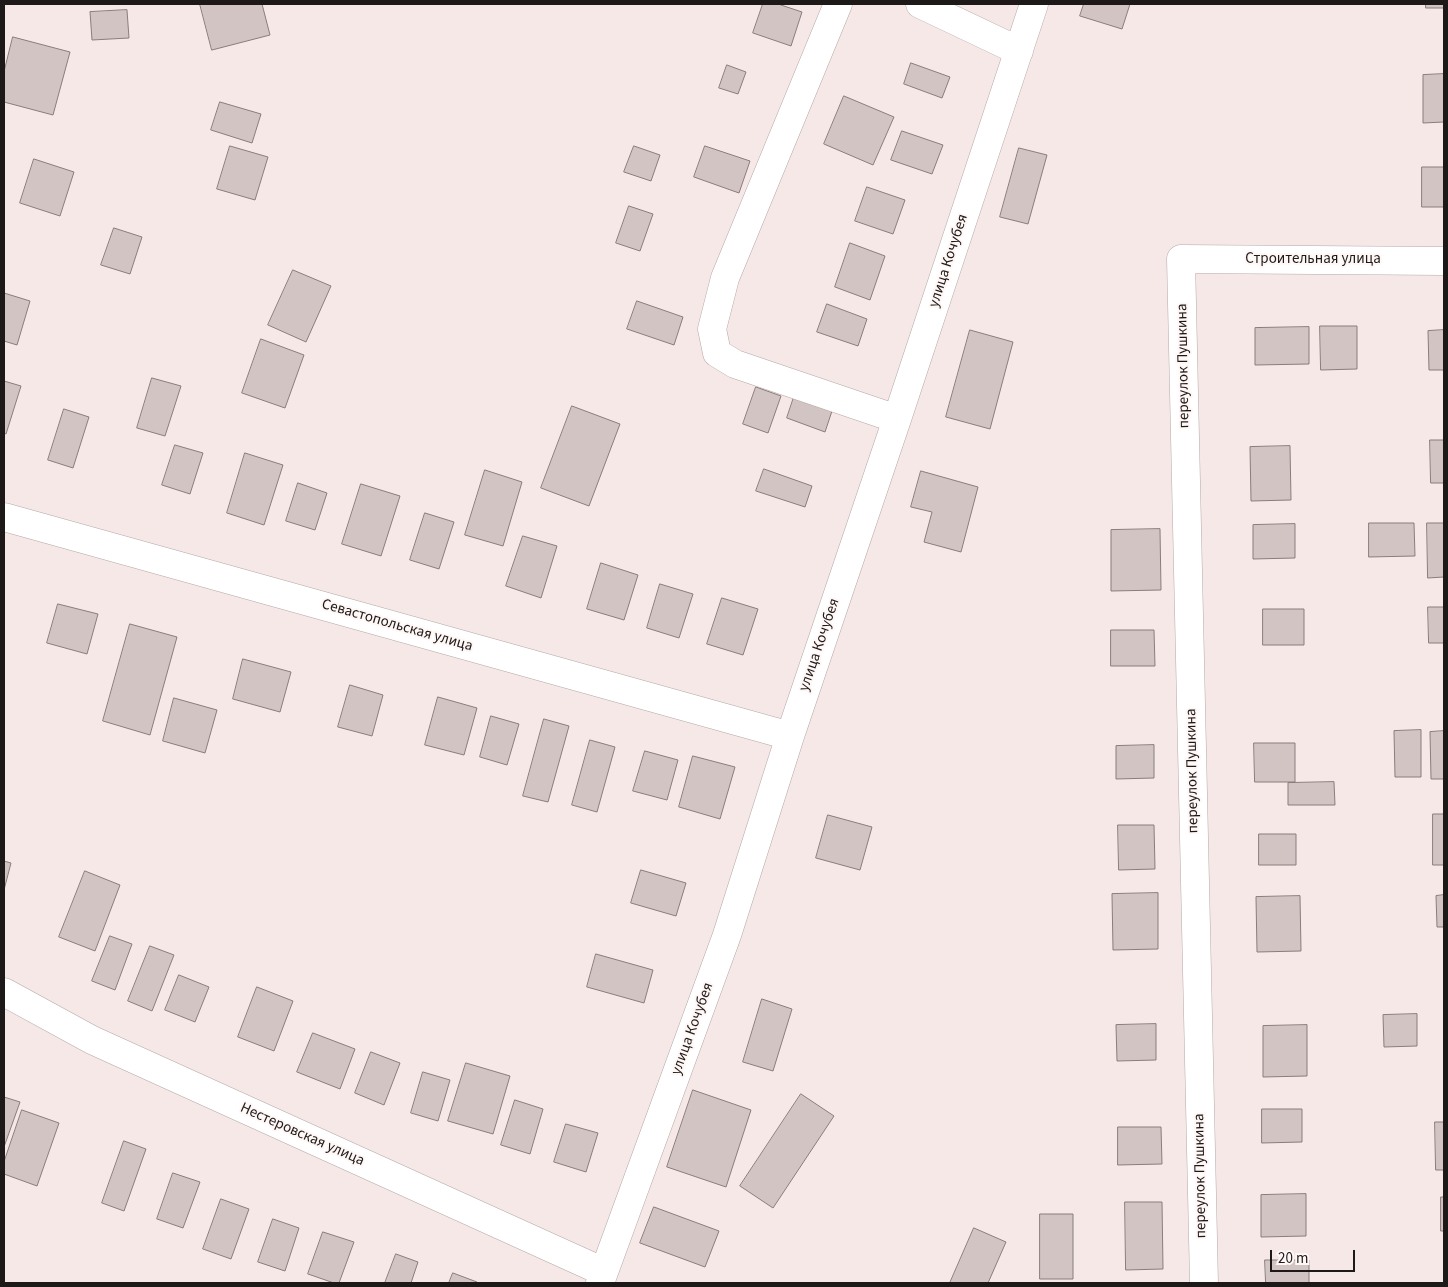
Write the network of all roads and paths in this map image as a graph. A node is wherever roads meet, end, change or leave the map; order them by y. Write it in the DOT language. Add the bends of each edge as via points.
graph roads {
  1 [pos="838,4"];
  2 [pos="920,4"];
  3 [pos="1034,4"];
  4 [pos="1019,51"];
  5 [pos="1181,259"];
  6 [pos="1444,261"];
  7 [pos="897,419"];
  8 [pos="4,517"];
  9 [pos="790,736"];
  10 [pos="4,992"];
  11 [pos="602,1278"];
  12 [pos="1204,1283"];
  1 -- 7 [label="street" via="726,278 712,329 716,353 735,364"];
  2 -- 4 [label="street"];
  3 -- 4 [label="street, улица Кочубея"];
  4 -- 7 [label="street, улица Кочубея"];
  5 -- 6 [label="street, Строительная улица"];
  5 -- 12 [label="street, переулок Пушкина"];
  7 -- 9 [label="street, улица Кочубея"];
  8 -- 9 [label="street, Севастопольская улица"];
  9 -- 11 [label="street, улица Кочубея" via="727,935"];
  10 -- 11 [label="street, Нестеровская улица" via="92,1040"];
}
